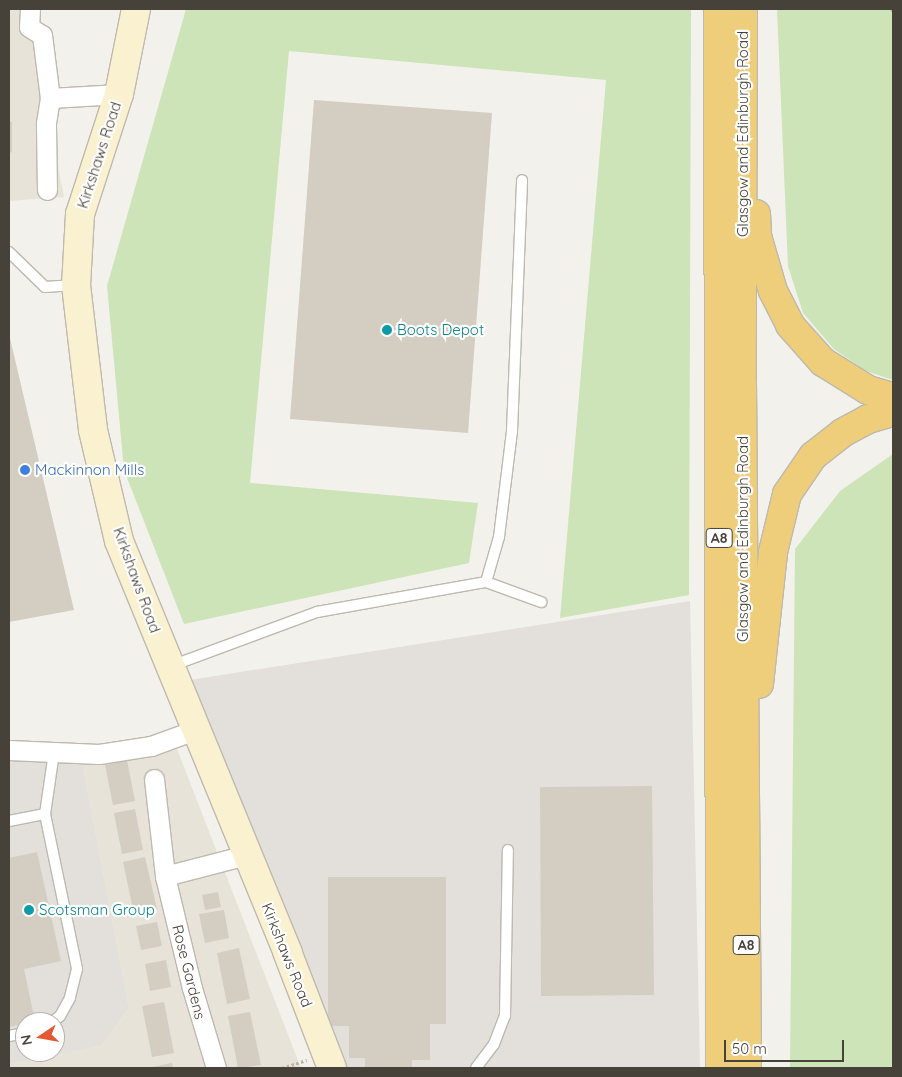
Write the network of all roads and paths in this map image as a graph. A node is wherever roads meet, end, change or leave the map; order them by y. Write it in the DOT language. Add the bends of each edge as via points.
graph roads {
  1 [pos="30,9"];
  2 [pos="136,9"];
  3 [pos="718,9"];
  4 [pos="743,18"];
  5 [pos="119,94"];
  6 [pos="50,98"];
  7 [pos="522,180"];
  8 [pos="46,190"];
  9 [pos="9,252"];
  10 [pos="76,285"];
  11 [pos="893,397"];
  12 [pos="893,412"];
  13 [pos="486,582"];
  14 [pos="540,602"];
  15 [pos="170,667"];
  16 [pos="196,730"];
  17 [pos="9,750"];
  18 [pos="54,752"];
  19 [pos="154,779"];
  20 [pos="45,814"];
  21 [pos="9,821"];
  22 [pos="744,822"];
  23 [pos="508,850"];
  24 [pos="246,855"];
  25 [pos="165,876"];
  26 [pos="62,1012"];
  27 [pos="216,1068"];
  28 [pos="332,1068"];
  29 [pos="476,1068"];
  30 [pos="720,1068"];
  31 [pos="747,1068"];
  1 -- 6 [label="street" via="29,27 42,35"];
  2 -- 5 [label="street, Kirkshaws Road"];
  3 -- 30 [label="highway, Glasgow and Edinburgh Road / A8"];
  4 -- 11 [label="highway, A8" via="757,236 773,291 790,325 822,362 868,390"];
  4 -- 22 [label="highway, Glasgow and Edinburgh Road / A8"];
  5 -- 6 [label="street"];
  5 -- 10 [label="street, Kirkshaws Road" via="80,214"];
  6 -- 8 [label="street" via="46,123"];
  7 -- 13 [label="lane" via="512,431 499,537"];
  9 -- 10 [label="lane" via="45,287"];
  10 -- 15 [label="street, Kirkshaws Road" via="93,430 120,541"];
  12 -- 22 [label="highway, A8" via="868,419 842,433 813,456 787,494 772,552"];
  13 -- 14 [label="lane"];
  13 -- 15 [label="lane" via="317,612"];
  15 -- 16 [label="street, Kirkshaws Road"];
  16 -- 18 [label="street" via="143,747 99,754"];
  16 -- 24 [label="street, Kirkshaws Road"];
  17 -- 18 [label="street"];
  18 -- 20 [label="lane"];
  19 -- 25 [label="street, Rose Gardens"];
  20 -- 21 [label="lane"];
  20 -- 26 [label="lane" via="77,969 70,998"];
  22 -- 31 [label="highway, Glasgow and Edinburgh Road / A8"];
  23 -- 29 [label="lane" via="505,1016 494,1044"];
  24 -- 25 [label="street"];
  24 -- 28 [label="street, Kirkshaws Road"];
  25 -- 27 [label="street, Rose Gardens" via="192,988"];
}
